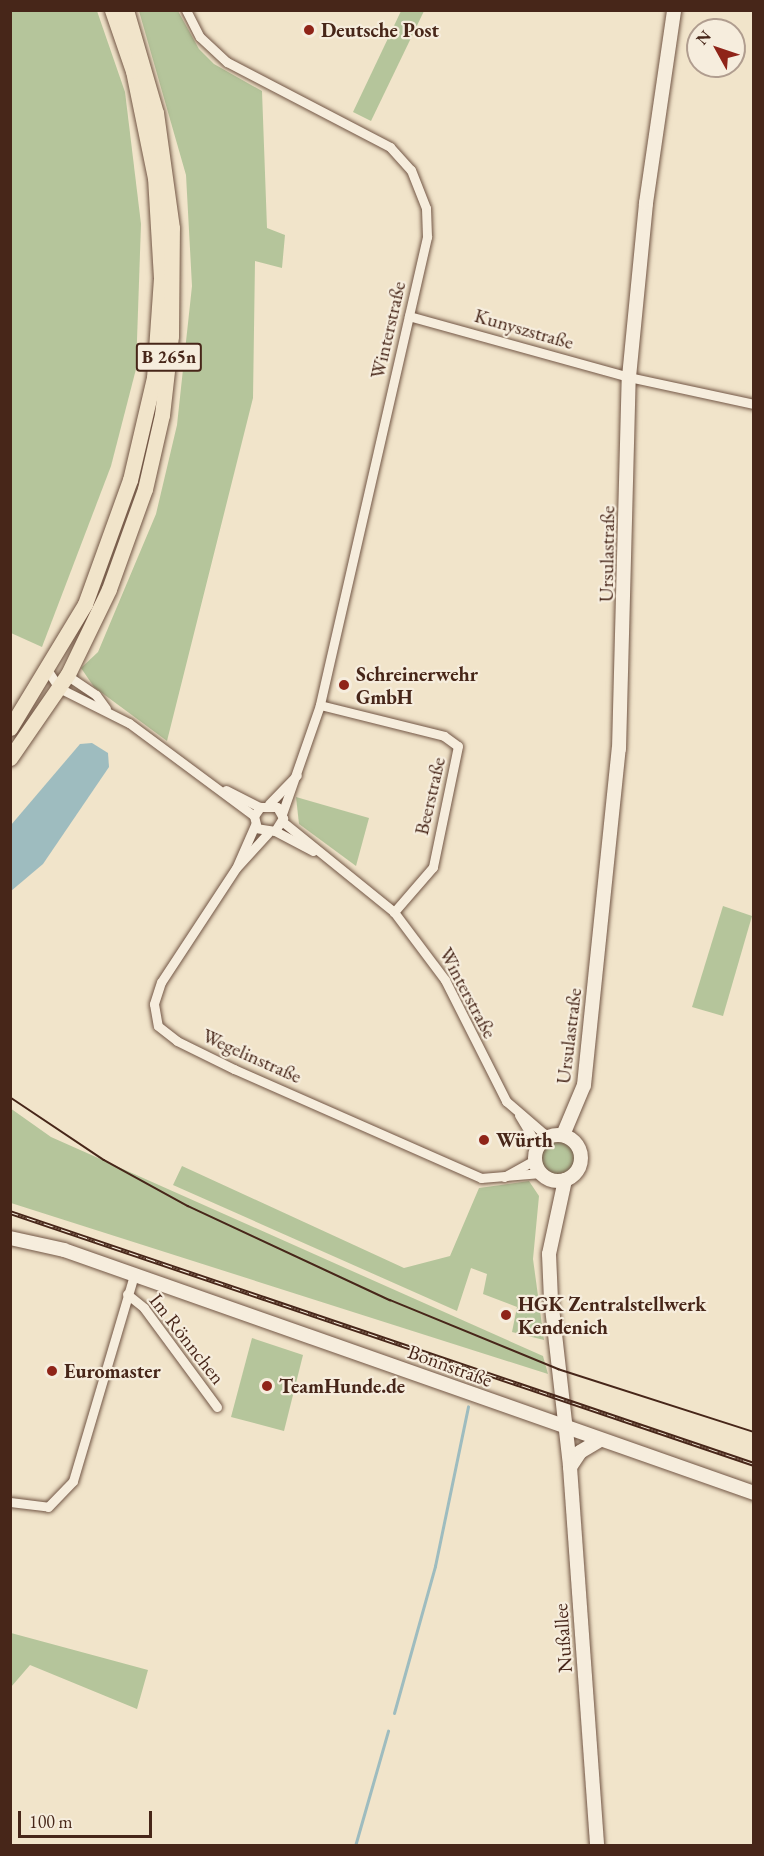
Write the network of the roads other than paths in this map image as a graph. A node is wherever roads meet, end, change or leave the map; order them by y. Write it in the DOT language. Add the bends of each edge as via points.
graph roads {
  1 [pos="112,10"];
  2 [pos="126,10"];
  3 [pos="186,10"];
  4 [pos="674,10"];
  5 [pos="409,316"];
  6 [pos="630,377"];
  7 [pos="753,404"];
  8 [pos="48,671"];
  9 [pos="68,674"];
  10 [pos="59,688"];
  11 [pos="320,705"];
  12 [pos="106,709"];
  13 [pos="10,728"];
  14 [pos="10,758"];
  15 [pos="299,773"];
  16 [pos="222,789"];
  17 [pos="264,806"];
  18 [pos="282,818"];
  19 [pos="255,820"];
  20 [pos="272,832"];
  21 [pos="318,852"];
  22 [pos="236,868"];
  23 [pos="394,912"];
  24 [pos="569,1138"];
  25 [pos="542,1159"];
  26 [pos="504,1177"];
  27 [pos="565,1180"];
  28 [pos="554,1222"];
  29 [pos="10,1238"];
  30 [pos="134,1275"];
  31 [pos="127,1294"];
  32 [pos="217,1407"];
  33 [pos="564,1429"];
  34 [pos="598,1441"];
  35 [pos="570,1467"];
  36 [pos="753,1493"];
  37 [pos="10,1502"];
  38 [pos="597,1845"];
  1 -- 8 [label="main road, B 265n" via="133,71 155,178 159,326 130,480 85,604"];
  2 -- 9 [label="main road, B 265n" via="163,149 173,251 171,336 162,415 142,500 117,572"];
  3 -- 5 [label="street, Winterstraße" via="207,45 226,62 371,133 411,170 427,224"];
  4 -- 6 [label="street, Ursulastraße" via="645,203"];
  5 -- 6 [label="street, Kunyszstraße"];
  5 -- 11 [label="street, Winterstraße"];
  6 -- 7 [label="street, Kunyszstraße"];
  6 -- 24 [label="street, Ursulastraße" via="620,749 580,1098"];
  8 -- 9 [label="street"];
  8 -- 10 [label="street"];
  8 -- 13 [label="main road, B 265n"];
  9 -- 10 [label="main road, B 265n"];
  9 -- 12 [label="street"];
  10 -- 12 [label="street"];
  10 -- 14 [label="main road, B 265n"];
  11 -- 15 [label="street, Winterstraße"];
  11 -- 23 [label="street, Beerstraße" via="444,736 458,746 433,867"];
  12 -- 16 [label="street"];
  15 -- 17 [label="street, Winterstraße"];
  15 -- 18 [label="street, Winterstraße"];
  16 -- 17 [label="street"];
  16 -- 19 [label="street, Winterstraße"];
  17 -- 18 [label="street"];
  17 -- 19 [label="street, Winterstraße"];
  18 -- 20 [label="street, Wegelinstraße"];
  18 -- 21 [label="street, Winterstraße"];
  19 -- 20 [label="street, Winterstraße"];
  19 -- 22 [label="street, Wegelinstraße"];
  20 -- 21 [label="street, Winterstraße"];
  20 -- 22 [label="street, Wegelinstraße"];
  21 -- 23 [label="street, Winterstraße"];
  22 -- 26 [label="street, Wegelinstraße" via="161,982 154,1004 158,1026 215,1060 481,1178"];
  23 -- 25 [label="street, Winterstraße" via="434,963 493,1083 519,1115"];
  24 -- 25 [label="street"];
  24 -- 27 [label="street, Ursulastraße" via="580,1165"];
  25 -- 26 [label="street"];
  25 -- 26 [label="street, Wegelinstraße"];
  25 -- 27 [label="street"];
  25 -- 28 [label="street, Ursulastraße"];
  27 -- 28 [label="street, Ursulastraße"];
  28 -- 33 [label="street, Ursulastraße" via="551,1299"];
  29 -- 30 [label="street, Bonnstraße"];
  30 -- 31 [label="street"];
  30 -- 33 [label="street, Bonnstraße"];
  31 -- 32 [label="street, Im Rönnchen" via="144,1308"];
  31 -- 37 [label="street" via="74,1481 48,1507"];
  33 -- 34 [label="street, Bonnstraße"];
  33 -- 35 [label="street, Nußallee"];
  34 -- 35 [label="street" via="580,1452"];
  34 -- 36 [label="street, Bonnstraße"];
  35 -- 38 [label="street, Nußallee"];
}
